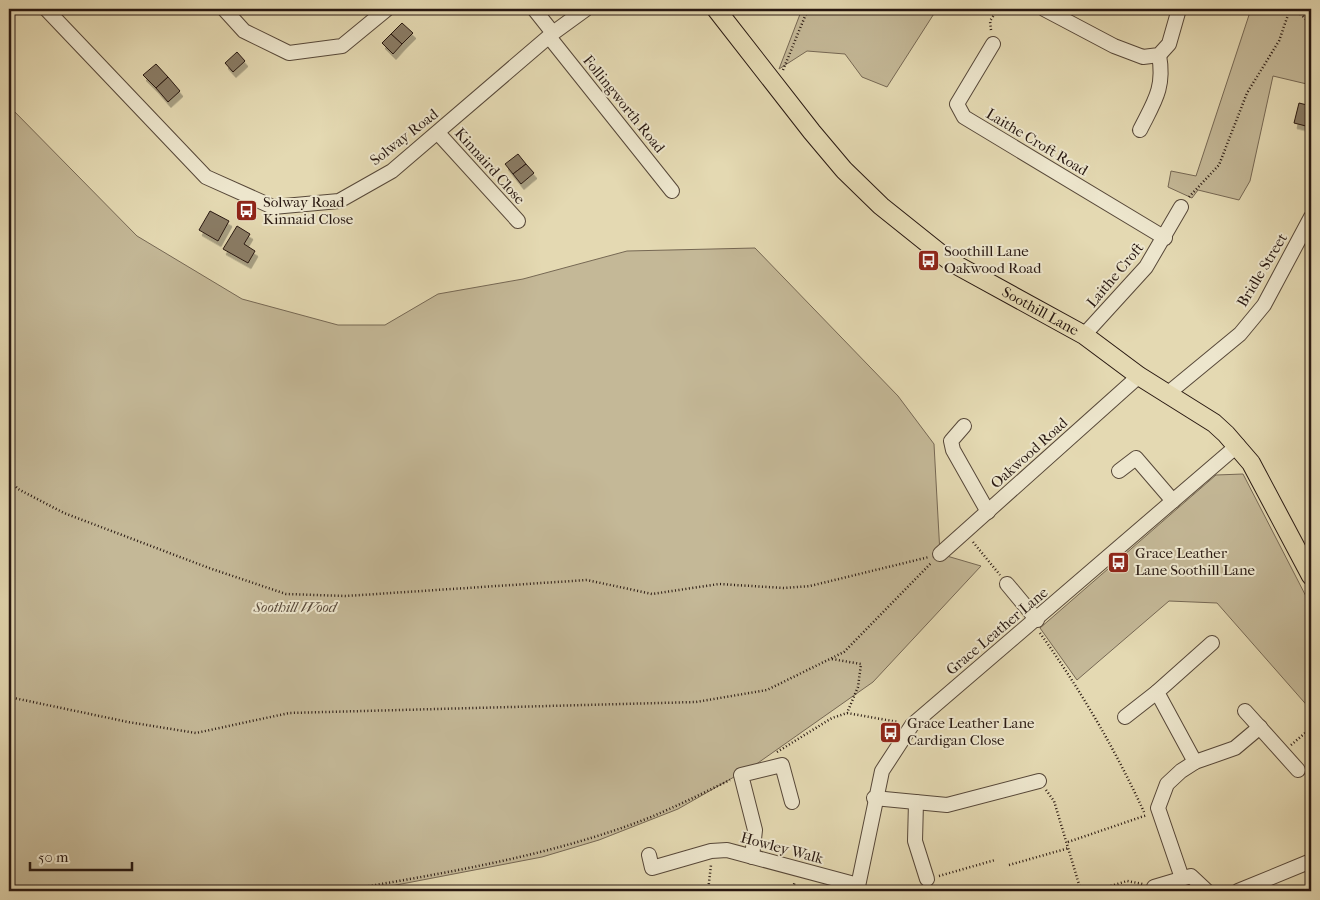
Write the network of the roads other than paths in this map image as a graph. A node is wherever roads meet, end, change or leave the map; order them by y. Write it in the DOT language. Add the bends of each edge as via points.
graph roads {
  1 [pos="46,9"];
  2 [pos="224,9"];
  3 [pos="387,9"];
  4 [pos="534,9"];
  5 [pos="586,9"];
  6 [pos="716,9"];
  7 [pos="1044,9"];
  8 [pos="1179,9"];
  9 [pos="552,35"];
  10 [pos="993,44"];
  11 [pos="1160,55"];
  12 [pos="1140,130"];
  13 [pos="438,133"];
  14 [pos="672,191"];
  15 [pos="1181,207"];
  16 [pos="1311,217"];
  17 [pos="518,221"];
  18 [pos="1165,238"];
  19 [pos="1084,336"];
  20 [pos="1139,376"];
  21 [pos="1166,395"];
  22 [pos="964,426"];
  23 [pos="1238,446"];
  24 [pos="1119,471"];
  25 [pos="1173,501"];
  26 [pos="988,512"];
  27 [pos="940,554"];
  28 [pos="1310,572"];
  29 [pos="1007,584"];
  30 [pos="1035,622"];
  31 [pos="1212,643"];
  32 [pos="1157,692"];
  33 [pos="1246,711"];
  34 [pos="1125,717"];
  35 [pos="1260,727"];
  36 [pos="1195,762"];
  37 [pos="1298,770"];
  38 [pos="1039,781"];
  39 [pos="874,798"];
  40 [pos="792,802"];
  41 [pos="916,802"];
  42 [pos="649,855"];
  43 [pos="752,857"];
  44 [pos="1311,861"];
  45 [pos="1182,878"];
  46 [pos="927,879"];
  47 [pos="857,888"];
  48 [pos="1154,889"];
  49 [pos="1207,891"];
  50 [pos="1238,891"];
  1 -- 13 [label="street, Solway Road" via="206,177 273,207 339,201 392,171"];
  2 -- 3 [label="street" via="244,31 289,53 342,46"];
  4 -- 9 [label="street, Follingworth Road"];
  5 -- 9 [label="street, Solway Road"];
  6 -- 19 [label="main road, Soothill Lane" via="844,170 914,233 951,262"];
  7 -- 11 [label="street" via="1114,46 1143,57"];
  8 -- 11 [label="street" via="1169,44"];
  9 -- 13 [label="street, Solway Road"];
  9 -- 14 [label="street, Follingworth Road"];
  10 -- 18 [label="street, Laithe Croft Road" via="957,104 964,117"];
  11 -- 12 [label="street" via="1163,74 1158,93"];
  13 -- 17 [label="street, Kinnaird Close"];
  15 -- 18 [label="street, Laithe Croft"];
  16 -- 21 [label="street, Bridle Street" via="1264,304 1240,334"];
  18 -- 19 [label="street, Laithe Croft" via="1146,267"];
  19 -- 20 [label="main road, Soothill Lane"];
  20 -- 21 [label="main road, Soothill Lane"];
  20 -- 26 [label="street, Oakwood Road"];
  21 -- 23 [label="main road, Soothill Lane" via="1214,423"];
  22 -- 26 [label="street" via="951,440 953,450"];
  23 -- 25 [label="street, Grace Leather Lane"];
  23 -- 28 [label="main road, Soothill Lane" via="1251,463"];
  24 -- 25 [label="street" via="1136,458"];
  25 -- 30 [label="street, Grace Leather Lane"];
  26 -- 27 [label="street, Oakwood Road"];
  29 -- 30 [label="street"];
  30 -- 39 [label="street, Grace Leather Lane" via="912,725 882,771"];
  31 -- 32 [label="street"];
  32 -- 34 [label="street"];
  32 -- 36 [label="street"];
  33 -- 35 [label="street"];
  35 -- 36 [label="street" via="1235,748"];
  35 -- 37 [label="street"];
  36 -- 45 [label="street" via="1167,784 1152,813"];
  38 -- 41 [label="street" via="947,805"];
  39 -- 41 [label="street"];
  39 -- 47 [label="street, Grace Leather Lane"];
  40 -- 43 [label="street" via="782,765 741,775 755,830"];
  41 -- 46 [label="street" via="915,841"];
  42 -- 43 [label="street, Howley Walk" via="652,868 711,851 727,850"];
  43 -- 47 [label="street, Howley Walk"];
  44 -- 50 [label="street"];
  45 -- 48 [label="street"];
  45 -- 49 [label="street" via="1191,876"];
}
